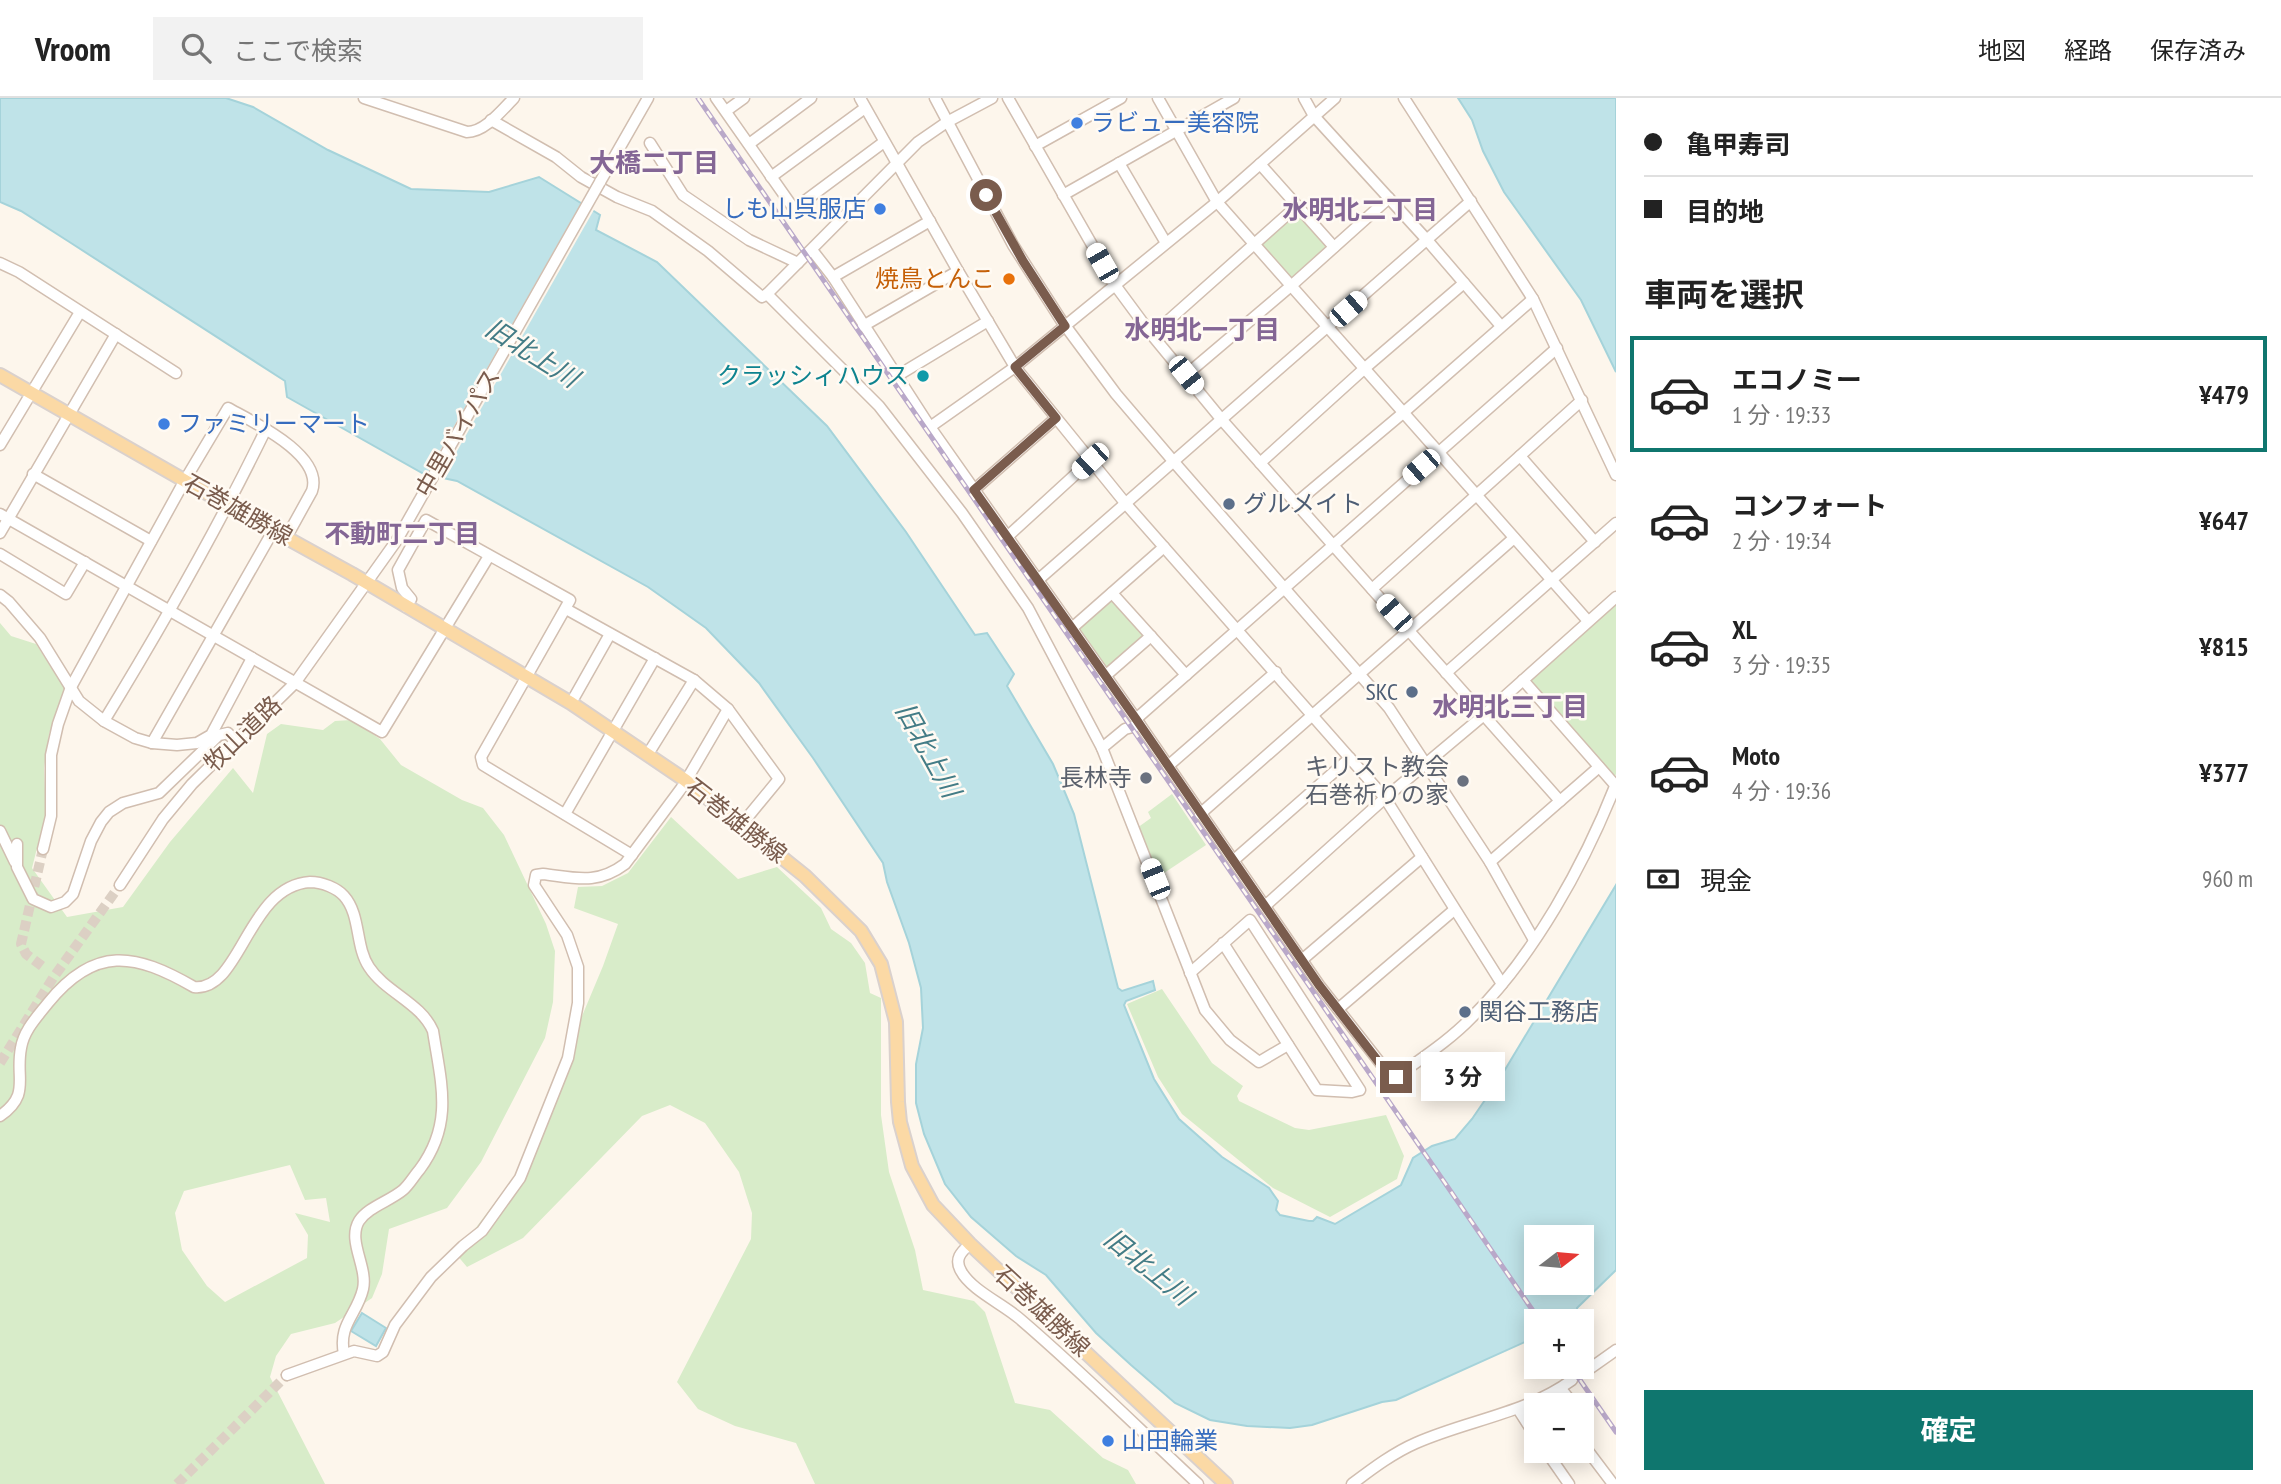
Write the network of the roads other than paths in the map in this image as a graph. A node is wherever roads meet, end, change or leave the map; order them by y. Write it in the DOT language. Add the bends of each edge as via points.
graph roads {
  1 [pos="364,98"];
  2 [pos="514,98"];
  3 [pos="648,98"];
  4 [pos="716,98"];
  5 [pos="744,98"];
  6 [pos="811,98"];
  7 [pos="935,98"];
  8 [pos="992,98"];
  9 [pos="1008,98"];
  10 [pos="1121,98"];
  11 [pos="1158,98"];
  12 [pos="1234,98"];
  13 [pos="1304,98"];
  14 [pos="1335,98"];
  15 [pos="1404,98"];
  16 [pos="863,103"];
  17 [pos="726,111"];
  18 [pos="1314,116"];
  19 [pos="491,120"];
  20 [pos="947,122"];
  21 [pos="1176,131"];
  22 [pos="884,142"];
  23 [pos="650,143"];
  24 [pos="749,144"];
  25 [pos="1035,146"];
  26 [pos="897,163"];
  27 [pos="1119,163"];
  28 [pos="1260,164"];
  29 [pos="771,177"];
  30 [pos="1063,195"];
  31 [pos="1389,198"];
  32 [pos="1471,201"];
  33 [pos="1217,202"];
  34 [pos="1297,206"];
  35 [pos="930,221"];
  36 [pos="1427,240"];
  37 [pos="1166,243"];
  38 [pos="1255,243"];
  39 [pos="1334,247"];
  40 [pos="812,250"];
  41 [pos="0,263"];
  42 [pos="798,263"];
  43 [pos="958,271"];
  44 [pos="833,277"];
  45 [pos="1464,283"];
  46 [pos="1115,285"];
  47 [pos="1292,285"];
  48 [pos="766,295"];
  49 [pos="1533,299"];
  50 [pos="80,312"];
  51 [pos="988,321"];
  52 [pos="1065,326"];
  53 [pos="1329,326"];
  54 [pos="1501,326"];
  55 [pos="863,327"];
  56 [pos="116,334"];
  57 [pos="1152,335"];
  58 [pos="1557,348"];
  59 [pos="1015,367"];
  60 [pos="1365,368"];
  61 [pos="176,373"];
  62 [pos="0,375"];
  63 [pos="1186,375"];
  64 [pos="897,376"];
  65 [pos="31,392"];
  66 [pos="1582,400"];
  67 [pos="1403,413"];
  68 [pos="68,414"];
  69 [pos="1056,418"];
  70 [pos="1222,420"];
  71 [pos="930,427"];
  72 [pos="265,429"];
  73 [pos="0,445"];
  74 [pos="1439,452"];
  75 [pos="1520,456"];
  76 [pos="1090,461"];
  77 [pos="1174,462"];
  78 [pos="1260,463"];
  79 [pos="33,474"];
  80 [pos="1616,475"];
  81 [pos="185,480"];
  82 [pos="974,490"];
  83 [pos="1476,495"];
  84 [pos="1126,503"];
  85 [pos="1296,503"];
  86 [pos="229,506"];
  87 [pos="4,517"];
  88 [pos="1616,523"];
  89 [pos="274,531"];
  90 [pos="0,533"];
  91 [pos="1007,537"];
  92 [pos="286,538"];
  93 [pos="1514,538"];
  94 [pos="151,541"];
  95 [pos="1595,542"];
  96 [pos="1333,545"];
  97 [pos="1164,547"];
  98 [pos="0,554"];
  99 [pos="489,556"];
  100 [pos="85,562"];
  101 [pos="1038,580"];
  102 [pos="1551,580"];
  103 [pos="367,582"];
  104 [pos="127,586"];
  105 [pos="1285,589"];
  106 [pos="1372,589"];
  107 [pos="1112,593"];
  108 [pos="0,595"];
  109 [pos="1616,597"];
  110 [pos="406,607"];
  111 [pos="566,609"];
  112 [pos="171,612"];
  113 [pos="1588,621"];
  114 [pos="1072,628"];
  115 [pos="1238,629"];
  116 [pos="444,630"];
  117 [pos="1408,630"];
  118 [pos="610,634"];
  119 [pos="213,636"];
  120 [pos="1151,636"];
  121 [pos="252,658"];
  122 [pos="654,658"];
  123 [pos="1276,672"];
  124 [pos="1360,673"];
  125 [pos="1446,673"];
  126 [pos="1186,675"];
  127 [pos="526,677"];
  128 [pos="1104,677"];
  129 [pos="694,680"];
  130 [pos="1523,680"];
  131 [pos="295,683"];
  132 [pos="71,687"];
  133 [pos="571,703"];
  134 [pos="727,709"];
  135 [pos="1311,714"];
  136 [pos="1484,715"];
  137 [pos="104,722"];
  138 [pos="1138,722"];
  139 [pos="612,729"];
  140 [pos="236,742"];
  141 [pos="152,743"];
  142 [pos="1102,748"];
  143 [pos="648,754"];
  144 [pos="1350,758"];
  145 [pos="1427,762"];
  146 [pos="1168,766"];
  147 [pos="1599,766"];
  148 [pos="685,780"];
  149 [pos="1616,785"];
  150 [pos="1385,798"];
  151 [pos="1560,801"];
  152 [pos="565,814"];
  153 [pos="1200,814"];
  154 [pos="742,824"];
  155 [pos="0,831"];
  156 [pos="18,844"];
  157 [pos="43,849"];
  158 [pos="632,855"];
  159 [pos="1422,857"];
  160 [pos="1234,860"];
  161 [pos="1490,862"];
  162 [pos="17,867"];
  163 [pos="120,885"];
  164 [pos="1265,906"];
  165 [pos="1454,910"];
  166 [pos="1534,940"];
  167 [pos="1223,943"];
  168 [pos="1303,959"];
  169 [pos="1190,973"];
  170 [pos="1502,984"];
  171 [pos="1338,1009"];
  172 [pos="1288,1045"];
  173 [pos="0,1116"];
  174 [pos="970,1244"];
  175 [pos="1616,1350"];
  176 [pos="344,1354"];
  177 [pos="1594,1366"];
  178 [pos="287,1375"];
  179 [pos="1572,1380"];
  180 [pos="1561,1389"];
  181 [pos="1564,1393"];
  182 [pos="1518,1409"];
  183 [pos="1524,1418"];
  184 [pos="1594,1459"];
  185 [pos="1554,1463"];
  186 [pos="1198,1484"];
  187 [pos="1226,1484"];
  188 [pos="1352,1484"];
  189 [pos="1569,1484"];
  190 [pos="1613,1484"];
  1 -- 19 [label="street" via="467,132"];
  2 -- 19 [label="street"];
  3 -- 103 [label="street, 中里バイパス, bridge" via="397,540"];
  4 -- 17 [label="street"];
  5 -- 17 [label="street"];
  6 -- 24 [label="street"];
  7 -- 20 [label="street"];
  8 -- 20 [label="street"];
  9 -- 25 [label="street"];
  10 -- 25 [label="street"];
  11 -- 21 [label="street"];
  12 -- 21 [label="street"];
  13 -- 18 [label="street"];
  14 -- 18 [label="street"];
  15 -- 32 [label="street"];
  16 -- 22 [label="street"];
  16 -- 29 [label="street"];
  17 -- 24 [label="street"];
  18 -- 28 [label="street"];
  18 -- 31 [label="street"];
  19 -- 48 [label="street" via="556,157 581,177 652,211 762,297"];
  20 -- 26 [label="street"];
  20 -- 52 [label="street" via="1013,245"];
  21 -- 27 [label="street"];
  21 -- 33 [label="street"];
  22 -- 26 [label="street"];
  22 -- 29 [label="street" via="794,209"];
  23 -- 42 [label="street" via="682,195 749,240"];
  24 -- 29 [label="street"];
  25 -- 30 [label="street"];
  26 -- 35 [label="street"];
  26 -- 40 [label="street"];
  27 -- 30 [label="street"];
  27 -- 37 [label="street"];
  28 -- 33 [label="street"];
  28 -- 34 [label="street"];
  30 -- 46 [label="street"];
  31 -- 36 [label="street"];
  31 -- 39 [label="street"];
  32 -- 36 [label="street"];
  32 -- 49 [label="street"];
  33 -- 37 [label="street"];
  33 -- 38 [label="street"];
  34 -- 38 [label="street"];
  34 -- 39 [label="street"];
  35 -- 43 [label="street"];
  35 -- 44 [label="street"];
  36 -- 45 [label="street"];
  36 -- 53 [label="street"];
  37 -- 46 [label="street"];
  38 -- 47 [label="street"];
  38 -- 57 [label="street"];
  39 -- 47 [label="street"];
  40 -- 42 [label="street"];
  40 -- 44 [label="street"];
  41 -- 50 [label="street"];
  42 -- 48 [label="street"];
  43 -- 51 [label="street"];
  43 -- 55 [label="street"];
  44 -- 55 [label="street"];
  45 -- 54 [label="street"];
  45 -- 60 [label="street"];
  46 -- 52 [label="street"];
  46 -- 57 [label="street"];
  47 -- 53 [label="street"];
  47 -- 63 [label="street"];
  48 -- 142 [label="street" via="879,406 938,481 1028,608"];
  49 -- 54 [label="street"];
  49 -- 58 [label="street"];
  50 -- 56 [label="street"];
  50 -- 65 [label="street"];
  51 -- 59 [label="street"];
  51 -- 64 [label="street"];
  52 -- 59 [label="street"];
  52 -- 77 [label="street"];
  53 -- 60 [label="street"];
  53 -- 70 [label="street"];
  54 -- 67 [label="street"];
  55 -- 64 [label="street"];
  56 -- 61 [label="street"];
  56 -- 68 [label="street"];
  57 -- 63 [label="street"];
  58 -- 66 [label="street"];
  58 -- 74 [label="street"];
  59 -- 69 [label="street"];
  59 -- 71 [label="street"];
  60 -- 67 [label="street"];
  60 -- 78 [label="street"];
  62 -- 65 [label="main road, 石巻雄勝線"];
  63 -- 70 [label="street"];
  64 -- 71 [label="street"];
  65 -- 68 [label="main road, 石巻雄勝線"];
  65 -- 73 [label="street"];
  66 -- 75 [label="street"];
  66 -- 80 [label="street"];
  67 -- 74 [label="street"];
  67 -- 85 [label="street"];
  68 -- 79 [label="street"];
  68 -- 81 [label="main road, 石巻雄勝線"];
  69 -- 76 [label="street"];
  69 -- 82 [label="street"];
  70 -- 77 [label="street"];
  70 -- 78 [label="street"];
  71 -- 82 [label="street"];
  72 -- 81 [label="street" via="228,408"];
  72 -- 86 [label="street"];
  72 -- 92 [label="street" via="288,444 314,475 312,491"];
  74 -- 83 [label="street"];
  74 -- 96 [label="street"];
  75 -- 83 [label="street"];
  75 -- 95 [label="street"];
  76 -- 84 [label="street"];
  76 -- 91 [label="street"];
  77 -- 84 [label="street"];
  77 -- 105 [label="street"];
  78 -- 85 [label="street"];
  79 -- 87 [label="street"];
  79 -- 94 [label="street"];
  81 -- 86 [label="main road, 石巻雄勝線"];
  81 -- 94 [label="street"];
  82 -- 91 [label="street"];
  83 -- 93 [label="street"];
  83 -- 106 [label="street"];
  84 -- 97 [label="street"];
  84 -- 101 [label="street"];
  85 -- 96 [label="street"];
  86 -- 89 [label="main road, 石巻雄勝線"];
  86 -- 112 [label="street"];
  87 -- 90 [label="street"];
  87 -- 100 [label="street"];
  88 -- 95 [label="street"];
  89 -- 92 [label="main road, 石巻雄勝線"];
  89 -- 119 [label="street"];
  91 -- 101 [label="street"];
  92 -- 103 [label="main road, 石巻雄勝線"];
  93 -- 102 [label="street"];
  93 -- 117 [label="street"];
  94 -- 104 [label="street"];
  95 -- 102 [label="street"];
  96 -- 105 [label="street"];
  96 -- 106 [label="street"];
  97 -- 107 [label="street"];
  97 -- 115 [label="street"];
  98 -- 100 [label="street" via="66,594"];
  99 -- 110 [label="street" via="426,520 398,570 402,588 411,598"];
  99 -- 111 [label="street" via="570,600"];
  99 -- 116 [label="street"];
  100 -- 104 [label="street"];
  101 -- 114 [label="street"];
  102 -- 113 [label="street"];
  102 -- 125 [label="street"];
  103 -- 110 [label="main road, 石巻雄勝線"];
  103 -- 131 [label="street, 牧山道路"];
  104 -- 112 [label="street"];
  104 -- 132 [label="street"];
  105 -- 115 [label="street"];
  105 -- 124 [label="street"];
  106 -- 117 [label="street"];
  107 -- 114 [label="street"];
  107 -- 120 [label="street"];
  108 -- 132 [label="street" via="32,628"];
  109 -- 113 [label="street"];
  110 -- 116 [label="main road, 石巻雄勝線"];
  111 -- 118 [label="street"];
  111 -- 127 [label="street"];
  112 -- 119 [label="street"];
  112 -- 137 [label="street"];
  113 -- 130 [label="street"];
  114 -- 128 [label="street"];
  115 -- 123 [label="street"];
  115 -- 126 [label="street"];
  116 -- 127 [label="main road, 石巻雄勝線"];
  116 -- 131 [label="street" via="382,732"];
  117 -- 124 [label="street"];
  117 -- 125 [label="street"];
  118 -- 122 [label="street"];
  118 -- 133 [label="street"];
  119 -- 121 [label="street"];
  119 -- 141 [label="street"];
  120 -- 126 [label="street"];
  120 -- 128 [label="street"];
  121 -- 131 [label="street"];
  121 -- 141 [label="street" via="211,735 197,743"];
  122 -- 129 [label="street"];
  122 -- 139 [label="street"];
  123 -- 135 [label="street"];
  123 -- 146 [label="street"];
  124 -- 135 [label="street"];
  124 -- 145 [label="street"];
  125 -- 136 [label="street"];
  126 -- 138 [label="street"];
  127 -- 133 [label="main road, 石巻雄勝線"];
  127 -- 152 [label="street" via="481,761"];
  128 -- 138 [label="street"];
  129 -- 134 [label="street"];
  129 -- 143 [label="street"];
  130 -- 136 [label="street"];
  130 -- 147 [label="street"];
  131 -- 140 [label="street, 牧山道路"];
  132 -- 137 [label="street" via="79,701"];
  132 -- 157 [label="street" via="51,755 51,816"];
  133 -- 139 [label="main road, 石巻雄勝線"];
  134 -- 148 [label="street"];
  134 -- 154 [label="street" via="779,779"];
  135 -- 144 [label="street"];
  135 -- 153 [label="street"];
  136 -- 145 [label="street"];
  136 -- 151 [label="street"];
  137 -- 141 [label="street"];
  138 -- 142 [label="street"];
  138 -- 146 [label="street"];
  139 -- 143 [label="main road, 石巻雄勝線"];
  139 -- 152 [label="street"];
  140 -- 162 [label="street" via="228,733 219,735 159,793 122,803 108,812 91,841 73,894 65,902 51,907 33,899"];
  140 -- 163 [label="street, 牧山道路" via="192,784"];
  142 -- 169 [label="street"];
  143 -- 148 [label="main road, 石巻雄勝線"];
  144 -- 150 [label="street"];
  144 -- 160 [label="street"];
  145 -- 150 [label="street"];
  145 -- 161 [label="street"];
  146 -- 153 [label="street"];
  147 -- 149 [label="street"];
  147 -- 151 [label="street"];
  148 -- 154 [label="main road, 石巻雄勝線"];
  148 -- 158 [label="street"];
  149 -- 166 [label="street" via="1599,826"];
  150 -- 159 [label="street"];
  150 -- 164 [label="street"];
  151 -- 161 [label="street"];
  152 -- 158 [label="street"];
  153 -- 160 [label="street"];
  154 -- 174 [label="main road, 石巻雄勝線" via="833,902 873,947 894,1007 900,1122 912,1166 933,1205"];
  155 -- 162 [label="street"];
  156 -- 162 [label="street"];
  158 -- 176 [label="street" via="613,873 597,879 543,874 534,879 567,935 578,967 578,1003 568,1058 520,1178 482,1231 431,1277 395,1325 383,1352 377,1356 354,1351"];
  159 -- 165 [label="street"];
  159 -- 168 [label="street"];
  160 -- 164 [label="street"];
  161 -- 166 [label="street"];
  164 -- 168 [label="street"];
  165 -- 170 [label="street"];
  165 -- 171 [label="street"];
  166 -- 170 [label="street"];
  167 -- 169 [label="street"];
  167 -- 172 [label="street"];
  167 -- 172 [label="street" via="1250,920 1360,1090 1317,1090"];
  168 -- 171 [label="street"];
  169 -- 172 [label="street" via="1205,1010 1230,1040 1259,1062"];
  170 -- 171 [label="street" via="1452,1036 1392,1078"];
  173 -- 176 [label="street" via="18,1099 21,1047 28,1029 77,973 122,958 202,988 218,980 270,901 287,887 317,882 337,891 352,911 368,965 429,1021 443,1094 433,1152 405,1188 358,1223 363,1290 343,1331"];
  174 -- 186 [label="street" via="958,1260 969,1281 1018,1317"];
  174 -- 187 [label="main road, 石巻雄勝線"];
  175 -- 177 [label="street"];
  176 -- 178 [label="street"];
  179 -- 180 [label="street"];
  180 -- 181 [label="street"];
  180 -- 182 [label="street"];
  182 -- 183 [label="street"];
  182 -- 188 [label="street" via="1415,1443"];
  184 -- 190 [label="street"];
  185 -- 189 [label="street"];
}
